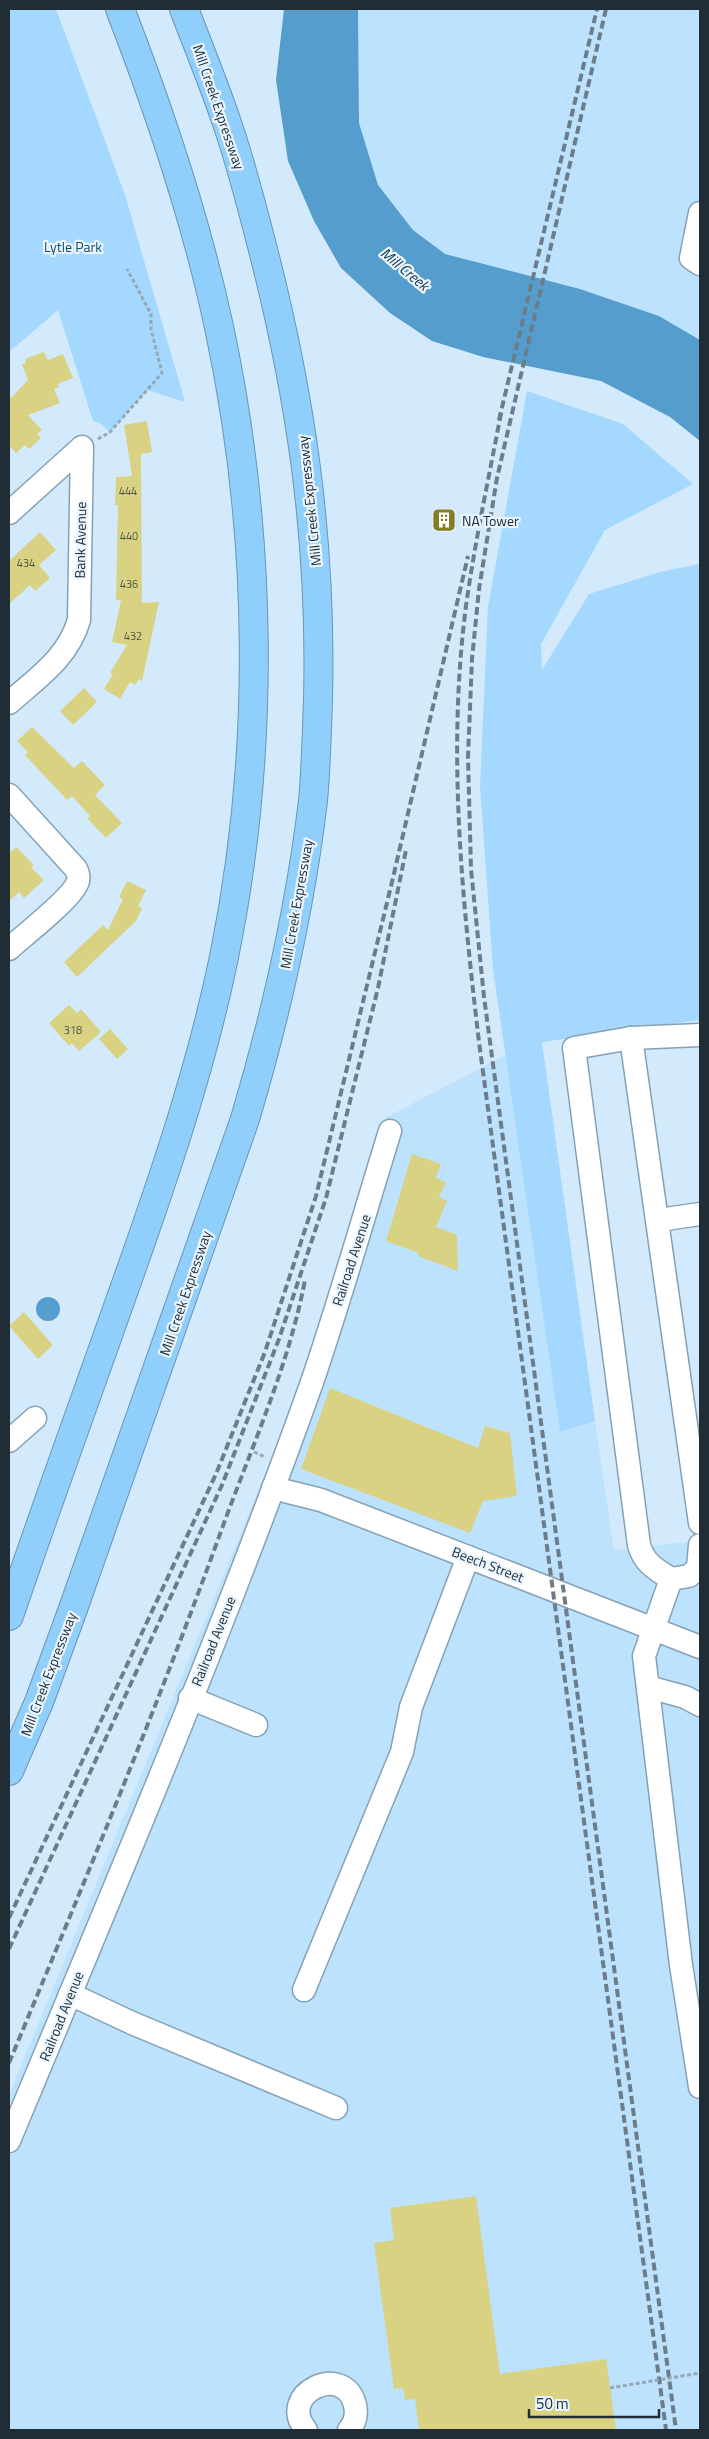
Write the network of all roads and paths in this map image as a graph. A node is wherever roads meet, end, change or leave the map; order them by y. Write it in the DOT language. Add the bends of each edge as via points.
graph roads {
  1 [pos="105,9"];
  2 [pos="120,9"];
  3 [pos="184,9"];
  4 [pos="133,41"];
  5 [pos="700,213"];
  6 [pos="700,264"];
  7 [pos="127,269"];
  8 [pos="82,447"];
  9 [pos="9,513"];
  10 [pos="9,703"];
  11 [pos="9,795"];
  12 [pos="9,949"];
  13 [pos="700,1035"];
  14 [pos="631,1038"];
  15 [pos="390,1131"];
  16 [pos="700,1214"];
  17 [pos="658,1220"];
  18 [pos="35,1418"];
  19 [pos="9,1441"];
  20 [pos="273,1488"];
  21 [pos="700,1523"];
  22 [pos="700,1545"];
  23 [pos="468,1557"];
  24 [pos="671,1579"];
  25 [pos="9,1616"];
  26 [pos="655,1629"];
  27 [pos="700,1647"];
  28 [pos="648,1687"];
  29 [pos="190,1698"];
  30 [pos="700,1706"];
  31 [pos="256,1725"];
  32 [pos="9,1771"];
  33 [pos="691,1965"];
  34 [pos="304,1990"];
  35 [pos="70,1994"];
  36 [pos="700,2087"];
  37 [pos="336,2108"];
  38 [pos="9,2141"];
  39 [pos="700,2373"];
  40 [pos="610,2388"];
  41 [pos="306,2430"];
  42 [pos="349,2430"];
  1 -- 4 [label="highway"];
  2 -- 4 [label="highway"];
  3 -- 32 [label="highway, Mill Creek Expressway" via="229,127 248,194 276,300 304,443 320,633 313,799 285,969 245,1119 73,1609"];
  4 -- 25 [label="highway" via="198,241 219,326 232,398 248,527 253,601 252,738 246,824 223,960 180,1124"];
  5 -- 6 [label="street" via="691,258"];
  7 -- 8 [label="path" via="151,314 151,329 162,373 110,432"];
  8 -- 9 [label="street"];
  8 -- 10 [label="street, Bank Avenue" via="79,620 74,638 64,653"];
  11 -- 12 [label="street" via="78,876 75,888"];
  13 -- 14 [label="street"];
  14 -- 17 [label="street"];
  14 -- 24 [label="street" via="574,1048 639,1545 643,1559"];
  15 -- 20 [label="street, Railroad Avenue" via="320,1355"];
  16 -- 17 [label="street"];
  17 -- 21 [label="street"];
  18 -- 19 [label="street"];
  20 -- 23 [label="street, Beech Street" via="321,1500"];
  20 -- 29 [label="street, Railroad Avenue"];
  22 -- 24 [label="street" via="698,1568 689,1576"];
  23 -- 26 [label="street, Beech Street"];
  23 -- 34 [label="street" via="410,1707 402,1752"];
  24 -- 26 [label="street"];
  26 -- 27 [label="street, Beech Street"];
  26 -- 28 [label="street" via="644,1656"];
  28 -- 30 [label="street" via="685,1697"];
  28 -- 33 [label="street"];
  29 -- 31 [label="street"];
  29 -- 35 [label="street, Railroad Avenue"];
  33 -- 36 [label="street"];
  35 -- 37 [label="street"];
  35 -- 38 [label="street, Railroad Avenue"];
  39 -- 40 [label="path, bridge"];
  41 -- 42 [label="street" via="300,2418 302,2400 307,2392 323,2384 341,2387 354,2401 355,2419"];
}
